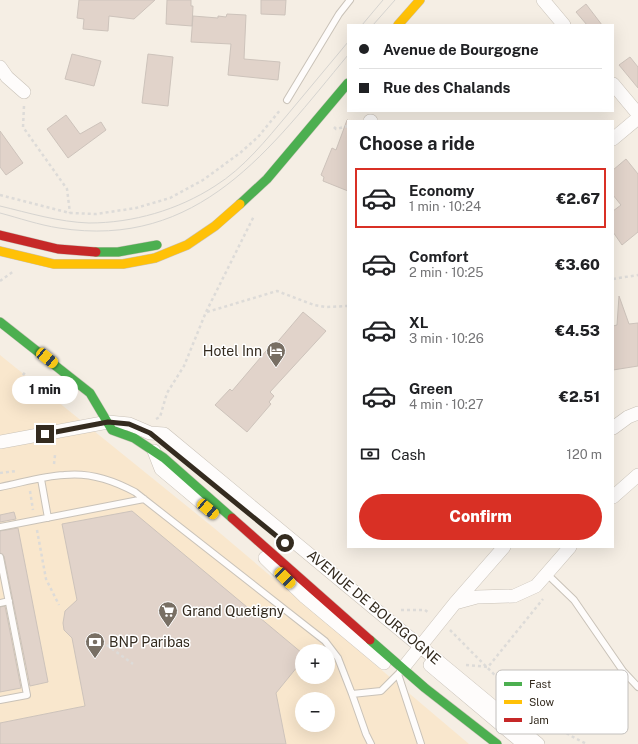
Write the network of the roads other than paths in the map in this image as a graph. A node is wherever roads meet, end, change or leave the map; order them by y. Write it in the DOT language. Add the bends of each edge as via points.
graph roads {
  1 [pos="350,0"];
  2 [pos="420,0"];
  3 [pos="543,0"];
  4 [pos="399,24"];
  5 [pos="563,24"];
  6 [pos="0,67"];
  7 [pos="347,83"];
  8 [pos="614,85"];
  9 [pos="24,92"];
  10 [pos="287,100"];
  11 [pos="638,114"];
  12 [pos="638,118"];
  13 [pos="614,138"];
  14 [pos="214,226"];
  15 [pos="0,235"];
  16 [pos="180,237"];
  17 [pos="166,242"];
  18 [pos="0,251"];
  19 [pos="0,322"];
  20 [pos="638,413"];
  21 [pos="110,426"];
  22 [pos="614,427"];
  23 [pos="0,442"];
  24 [pos="154,451"];
  25 [pos="638,475"];
  26 [pos="41,479"];
  27 [pos="0,488"];
  28 [pos="614,496"];
  29 [pos="144,499"];
  30 [pos="48,518"];
  31 [pos="0,527"];
  32 [pos="503,548"];
  33 [pos="569,548"];
  34 [pos="0,557"];
  35 [pos="552,578"];
  36 [pos="8,601"];
  37 [pos="0,603"];
  38 [pos="455,603"];
  39 [pos="418,649"];
  40 [pos="622,670"];
  41 [pos="401,671"];
  42 [pos="628,676"];
  43 [pos="638,687"];
  44 [pos="352,694"];
  45 [pos="0,700"];
  46 [pos="496,711"];
  47 [pos="496,719"];
  48 [pos="513,734"];
  49 [pos="525,734"];
  50 [pos="371,744"];
  51 [pos="421,744"];
  52 [pos="484,744"];
  53 [pos="497,744"];
  54 [pos="524,744"];
  55 [pos="538,744"];
  1 -- 10 [label="lane"];
  2 -- 4 [label="main road"];
  3 -- 5 [label="street"];
  6 -- 9 [label="street"];
  7 -- 14 [label="main road" via="268,179"];
  8 -- 11 [label="street"];
  12 -- 13 [label="street"];
  14 -- 16 [label="main road"];
  14 -- 18 [label="main road" via="187,245 155,258 123,264 54,264"];
  15 -- 17 [label="main road" via="50,248 99,252 145,248"];
  19 -- 21 [label="main road" via="90,393"];
  20 -- 22 [label="street"];
  21 -- 23 [label="street, AVENUE DE BOURGOGNE" via="88,425"];
  21 -- 24 [label="main road, AVENUE DE BOURGOGNE" via="141,441"];
  21 -- 39 [label="street, AVENUE DE BOURGOGNE" via="129,424 151,427 364,608"];
  24 -- 41 [label="street, AVENUE DE BOURGOGNE" via="161,468 256,549 305,597"];
  25 -- 28 [label="street"];
  26 -- 27 [label="lane"];
  26 -- 29 [label="lane" via="64,474 90,476 114,481"];
  26 -- 30 [label="lane"];
  29 -- 30 [label="lane"];
  29 -- 44 [label="lane" via="325,641 338,658"];
  30 -- 31 [label="lane"];
  32 -- 38 [label="street"];
  33 -- 35 [label="street"];
  34 -- 36 [label="lane"];
  35 -- 38 [label="street" via="514,596 477,597"];
  35 -- 40 [label="lane" via="574,600"];
  36 -- 37 [label="lane"];
  36 -- 45 [label="lane" via="27,695"];
  38 -- 39 [label="street"];
  39 -- 41 [label="street"];
  39 -- 46 [label="street, AVENUE DE BOURGOGNE"];
  39 -- 47 [label="street, AVENUE DE BOURGOGNE"];
  41 -- 44 [label="lane" via="381,691"];
  41 -- 51 [label="lane"];
  41 -- 52 [label="street, AVENUE DE BOURGOGNE"];
  41 -- 53 [label="main road, AVENUE DE BOURGOGNE"];
  42 -- 43 [label="lane"];
  44 -- 50 [label="lane"];
  48 -- 54 [label="street, AVENUE DE BOURGOGNE"];
  49 -- 55 [label="street, AVENUE DE BOURGOGNE"];
}
